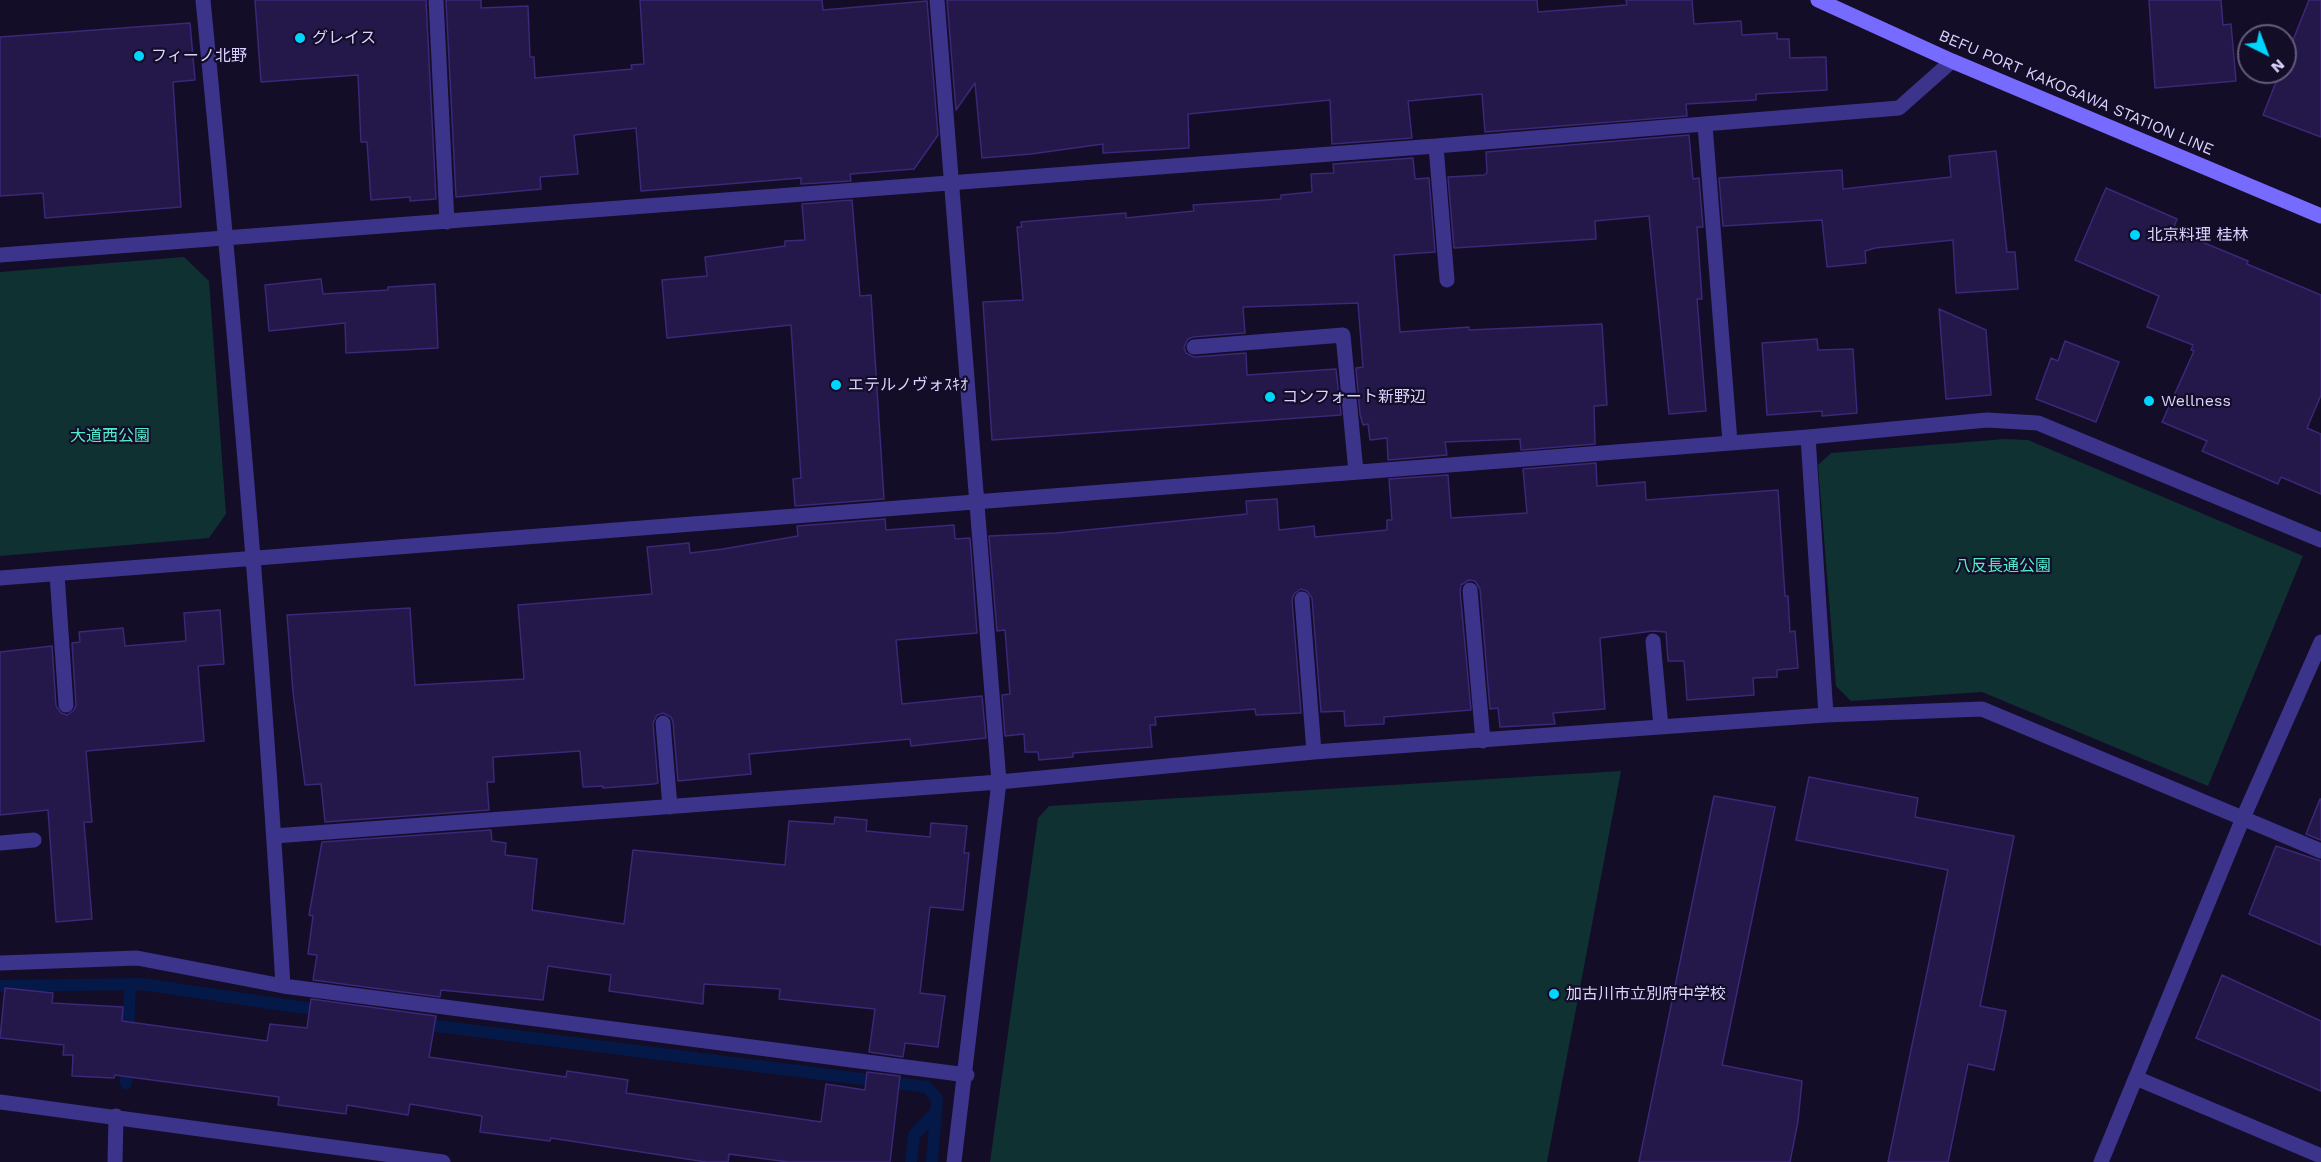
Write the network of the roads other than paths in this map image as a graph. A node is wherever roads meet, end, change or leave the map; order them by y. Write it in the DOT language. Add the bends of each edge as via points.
graph roads {
  1 [pos="203,0"];
  2 [pos="436,0"];
  3 [pos="937,0"];
  4 [pos="1818,0"];
  5 [pos="1952,61"];
  6 [pos="1705,125"];
  7 [pos="1436,146"];
  8 [pos="954,183"];
  9 [pos="2321,216"];
  10 [pos="447,222"];
  11 [pos="226,239"];
  12 [pos="0,255"];
  13 [pos="1447,280"];
  14 [pos="1194,347"];
  15 [pos="1808,437"];
  16 [pos="1730,442"];
  17 [pos="1356,472"];
  18 [pos="978,502"];
  19 [pos="2321,540"];
  20 [pos="252,560"];
  21 [pos="57,574"];
  22 [pos="0,578"];
  23 [pos="1470,590"];
  24 [pos="1302,599"];
  25 [pos="1653,641"];
  26 [pos="2321,642"];
  27 [pos="66,705"];
  28 [pos="1826,715"];
  29 [pos="663,723"];
  30 [pos="1661,727"];
  31 [pos="1484,741"];
  32 [pos="1314,752"];
  33 [pos="999,782"];
  34 [pos="670,807"];
  35 [pos="2243,818"];
  36 [pos="274,836"];
  37 [pos="34,840"];
  38 [pos="0,843"];
  39 [pos="2321,851"];
  40 [pos="0,963"];
  41 [pos="283,986"];
  42 [pos="967,1075"];
  43 [pos="2136,1078"];
  44 [pos="0,1102"];
  45 [pos="116,1116"];
  46 [pos="2321,1156"];
  47 [pos="115,1162"];
  48 [pos="443,1162"];
  49 [pos="954,1162"];
  50 [pos="2101,1162"];
  1 -- 11 [label="street"];
  2 -- 10 [label="street"];
  3 -- 8 [label="street"];
  4 -- 5 [label="main road, BEFU PORT KAKOGAWA STATION LINE"];
  5 -- 6 [label="street" via="1899,108"];
  5 -- 9 [label="main road, BEFU PORT KAKOGAWA STATION LINE"];
  6 -- 7 [label="street"];
  6 -- 16 [label="street"];
  7 -- 8 [label="street"];
  7 -- 13 [label="street"];
  8 -- 10 [label="street"];
  8 -- 18 [label="street"];
  10 -- 11 [label="street"];
  11 -- 12 [label="street"];
  11 -- 20 [label="street"];
  14 -- 17 [label="street" via="1343,335"];
  15 -- 16 [label="street"];
  15 -- 19 [label="street" via="1987,420 2038,423"];
  15 -- 28 [label="street"];
  16 -- 17 [label="street"];
  17 -- 18 [label="street"];
  18 -- 20 [label="street"];
  18 -- 33 [label="street"];
  20 -- 21 [label="street"];
  20 -- 36 [label="street"];
  21 -- 22 [label="street"];
  21 -- 27 [label="street"];
  23 -- 31 [label="street"];
  24 -- 32 [label="street"];
  25 -- 30 [label="street"];
  26 -- 35 [label="street"];
  28 -- 30 [label="street"];
  28 -- 35 [label="street" via="1982,709"];
  29 -- 34 [label="street"];
  30 -- 31 [label="street"];
  31 -- 32 [label="street"];
  32 -- 33 [label="street"];
  33 -- 34 [label="street"];
  33 -- 42 [label="street"];
  34 -- 36 [label="street"];
  35 -- 39 [label="street"];
  35 -- 43 [label="street"];
  36 -- 41 [label="street"];
  37 -- 38 [label="street"];
  40 -- 41 [label="street" via="137,958"];
  41 -- 42 [label="street"];
  42 -- 49 [label="street"];
  43 -- 46 [label="street"];
  43 -- 50 [label="street"];
  44 -- 45 [label="street"];
  45 -- 47 [label="street"];
  45 -- 48 [label="street"];
}
